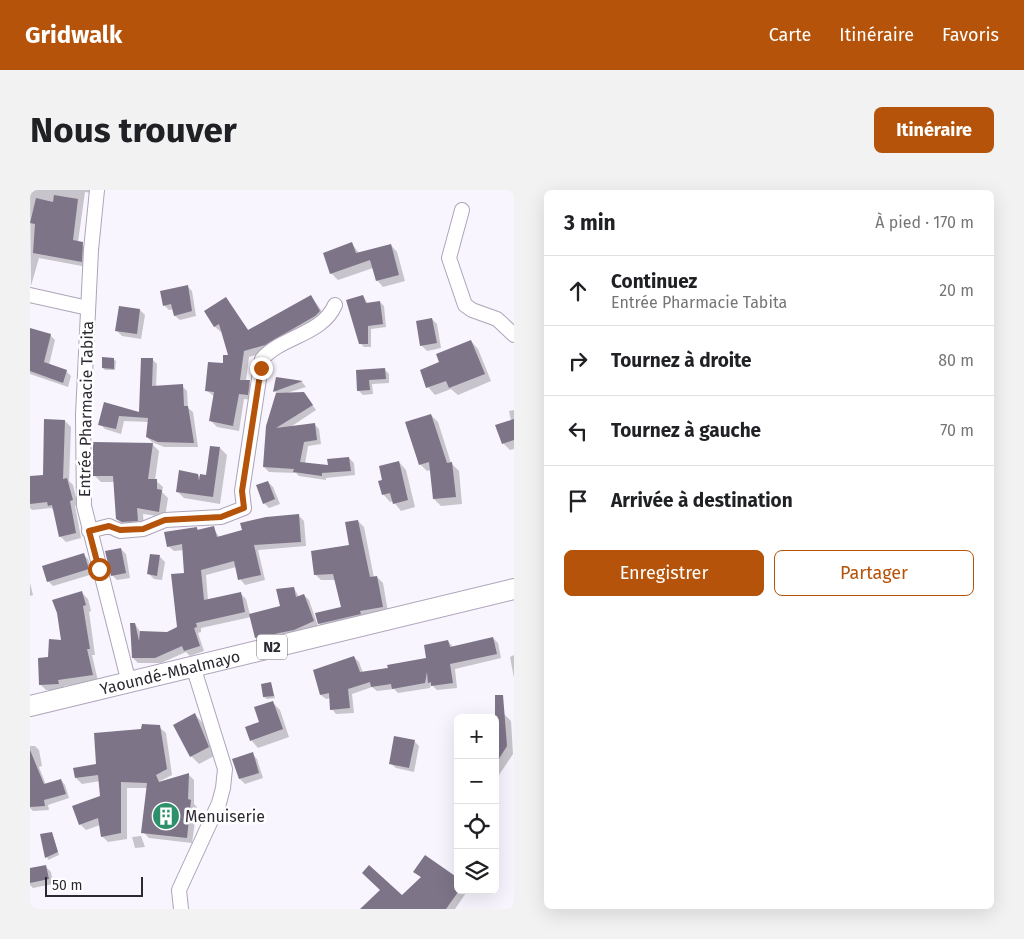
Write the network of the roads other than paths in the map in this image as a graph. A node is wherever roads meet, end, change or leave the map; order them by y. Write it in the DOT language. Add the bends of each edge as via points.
graph roads {
  1 [pos="98,190"];
  2 [pos="462,210"];
  3 [pos="30,295"];
  4 [pos="335,305"];
  5 [pos="88,308"];
  6 [pos="514,335"];
  7 [pos="89,531"];
  8 [pos="514,589"];
  9 [pos="193,666"];
  10 [pos="129,682"];
  11 [pos="30,706"];
  12 [pos="181,909"];
  1 -- 5 [label="street, Entrée Pharmacie Tabita"];
  2 -- 6 [label="street" via="449,258 465,305 496,319"];
  3 -- 5 [label="street"];
  4 -- 7 [label="street" via="323,322 268,351 262,359 242,491 244,508 221,517 165,520 143,529 120,530 109,526"];
  5 -- 7 [label="street, Entrée Pharmacie Tabita" via="83,415 84,506"];
  7 -- 10 [label="street, Entrée Pharmacie Tabita"];
  8 -- 9 [label="highway, Yaoundé-Mbalmayo / N2"];
  9 -- 10 [label="highway, Yaoundé-Mbalmayo / N2"];
  9 -- 12 [label="street" via="224,769 219,804 179,890"];
  10 -- 11 [label="highway, Yaoundé-Mbalmayo / N2"];
}
